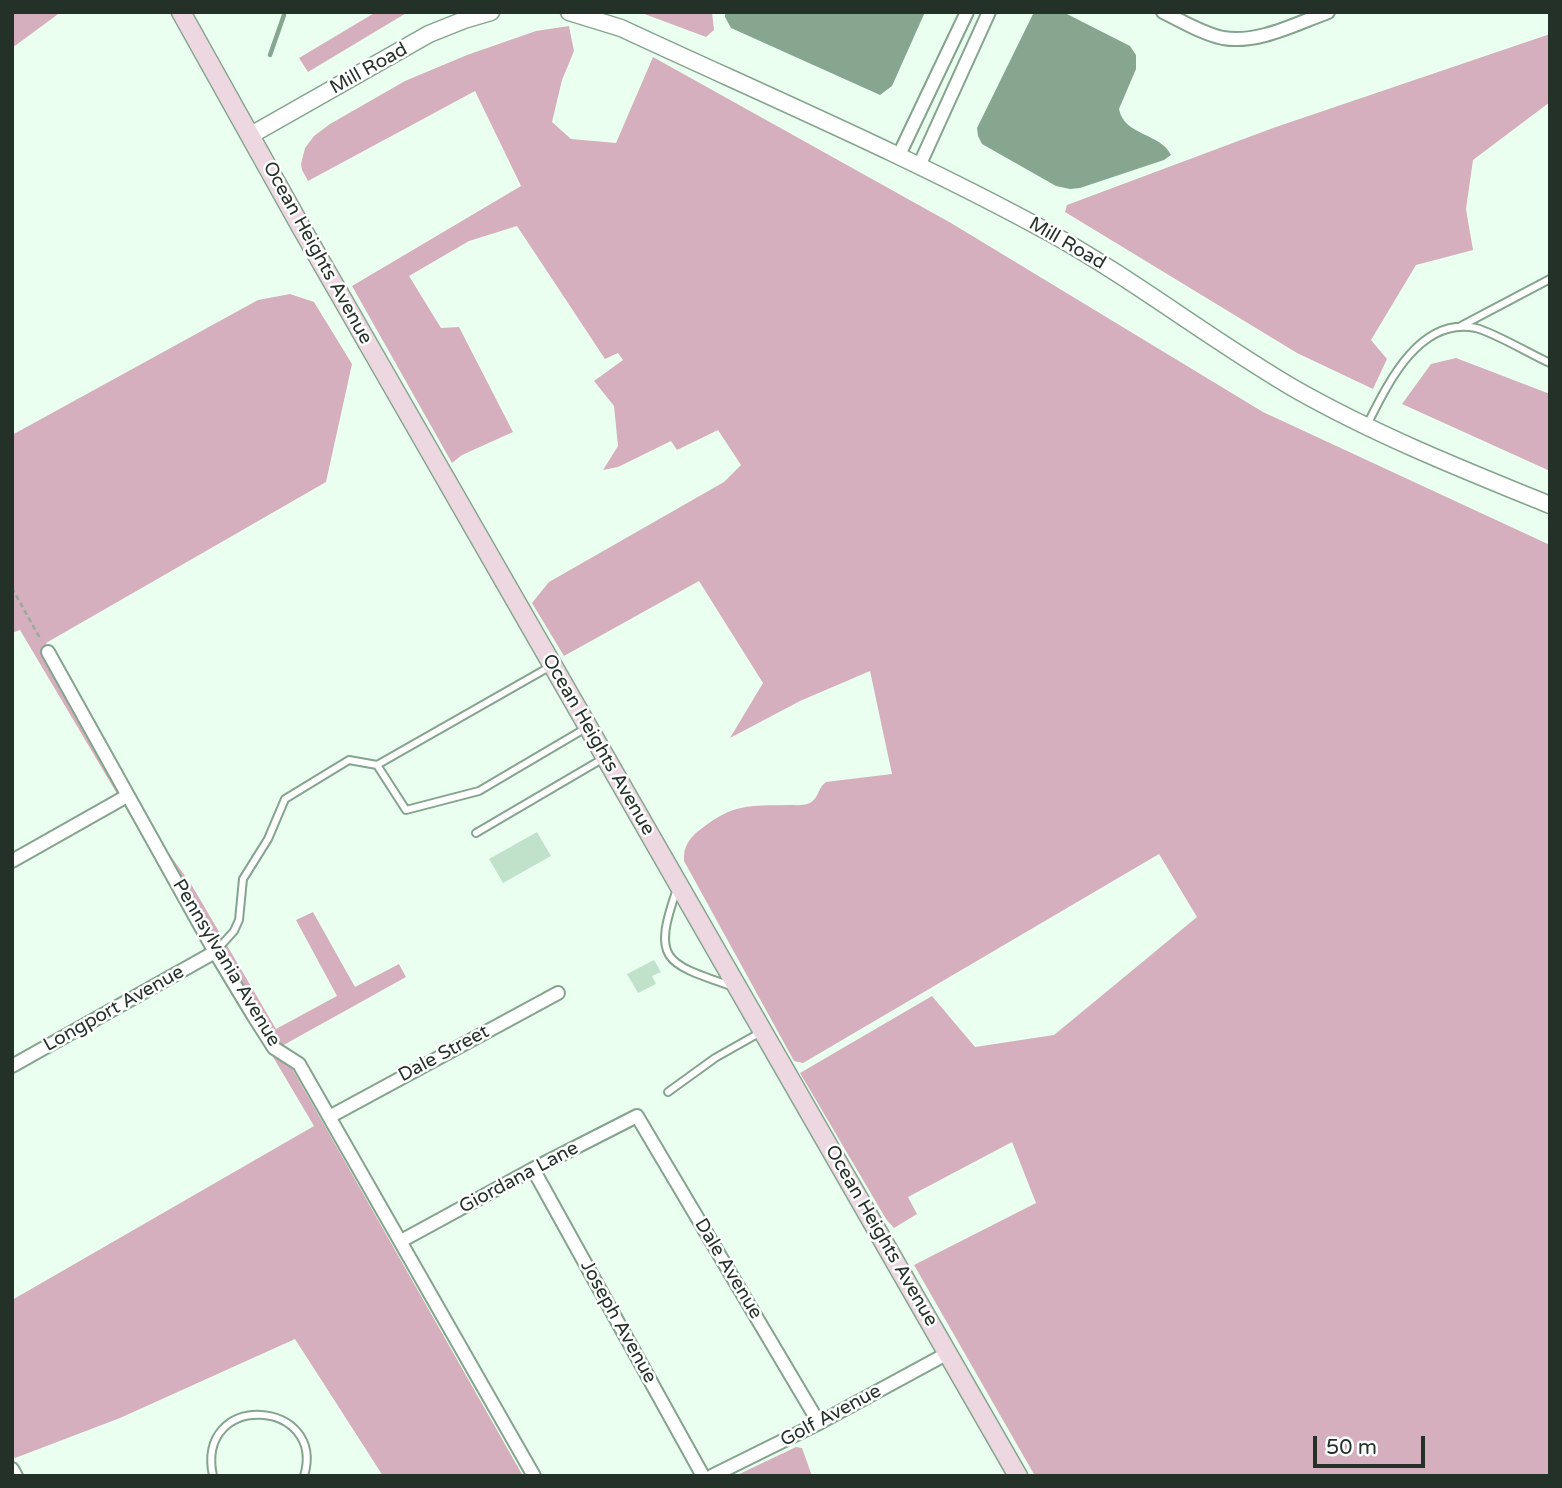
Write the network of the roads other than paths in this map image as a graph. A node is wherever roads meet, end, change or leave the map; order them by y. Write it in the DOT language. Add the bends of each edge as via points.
graph roads {
  1 [pos="181,12"];
  2 [pos="491,12"];
  3 [pos="569,12"];
  4 [pos="967,12"];
  5 [pos="989,12"];
  6 [pos="1163,12"];
  7 [pos="1328,12"];
  8 [pos="251,135"];
  9 [pos="898,157"];
  10 [pos="919,166"];
  11 [pos="1550,279"];
  12 [pos="1456,328"];
  13 [pos="1550,363"];
  14 [pos="1367,425"];
  15 [pos="1550,505"];
  16 [pos="48,652"];
  17 [pos="553,666"];
  18 [pos="588,727"];
  19 [pos="606,757"];
  20 [pos="377,765"];
  21 [pos="127,796"];
  22 [pos="476,833"];
  23 [pos="12,861"];
  24 [pos="679,883"];
  25 [pos="215,952"];
  26 [pos="739,988"];
  27 [pos="558,993"];
  28 [pos="763,1031"];
  29 [pos="12,1066"];
  30 [pos="668,1092"];
  31 [pos="331,1116"];
  32 [pos="637,1116"];
  33 [pos="533,1169"];
  34 [pos="401,1241"];
  35 [pos="948,1353"];
  36 [pos="819,1423"];
  37 [pos="213,1476"];
  38 [pos="304,1476"];
  39 [pos="534,1476"];
  40 [pos="703,1476"];
  41 [pos="712,1476"];
  42 [pos="1018,1476"];
  1 -- 8 [label="main road, Ocean Heights Avenue"];
  2 -- 8 [label="street, Mill Road" via="429,34"];
  3 -- 9 [label="street, Mill Road" via="621,28"];
  4 -- 9 [label="street"];
  5 -- 10 [label="street"];
  6 -- 7 [label="street" via="1215,36 1233,39 1262,35"];
  8 -- 17 [label="main road, Ocean Heights Avenue"];
  9 -- 10 [label="street, Mill Road"];
  10 -- 14 [label="street, Mill Road" via="1054,235 1277,378"];
  11 -- 12 [label="lane"];
  12 -- 13 [label="lane" via="1478,329"];
  12 -- 14 [label="lane" via="1418,347 1390,382"];
  14 -- 15 [label="street, Mill Road"];
  16 -- 21 [label="street, Pennsylvania Avenue"];
  17 -- 18 [label="main road, Ocean Heights Avenue"];
  17 -- 20 [label="lane"];
  18 -- 19 [label="main road, Ocean Heights Avenue"];
  18 -- 20 [label="lane" via="479,791 406,810"];
  19 -- 22 [label="lane"];
  19 -- 24 [label="main road, Ocean Heights Avenue"];
  20 -- 25 [label="lane" via="349,760 285,799 243,879 234,931"];
  21 -- 23 [label="street"];
  21 -- 25 [label="street, Pennsylvania Avenue"];
  24 -- 26 [label="main road, Ocean Heights Avenue"];
  24 -- 26 [label="lane" via="665,926 668,953 682,968"];
  25 -- 29 [label="street, Longport Avenue"];
  25 -- 31 [label="street, Pennsylvania Avenue" via="274,1048 299,1064"];
  26 -- 28 [label="main road, Ocean Heights Avenue"];
  27 -- 31 [label="street, Dale Street"];
  28 -- 30 [label="lane"];
  28 -- 35 [label="main road, Ocean Heights Avenue"];
  31 -- 34 [label="street, Pennsylvania Avenue"];
  32 -- 33 [label="street, Giordana Lane"];
  32 -- 36 [label="street, Dale Avenue"];
  33 -- 34 [label="street, Giordana Lane"];
  33 -- 40 [label="street, Joseph Avenue"];
  34 -- 39 [label="street, Pennsylvania Avenue"];
  35 -- 36 [label="street, Golf Avenue"];
  35 -- 42 [label="main road, Ocean Heights Avenue"];
  36 -- 41 [label="street, Golf Avenue"];
  37 -- 38 [label="lane" via="210,1459 222,1429 234,1419 266,1413 281,1418 303,1441 307,1457"];
}
